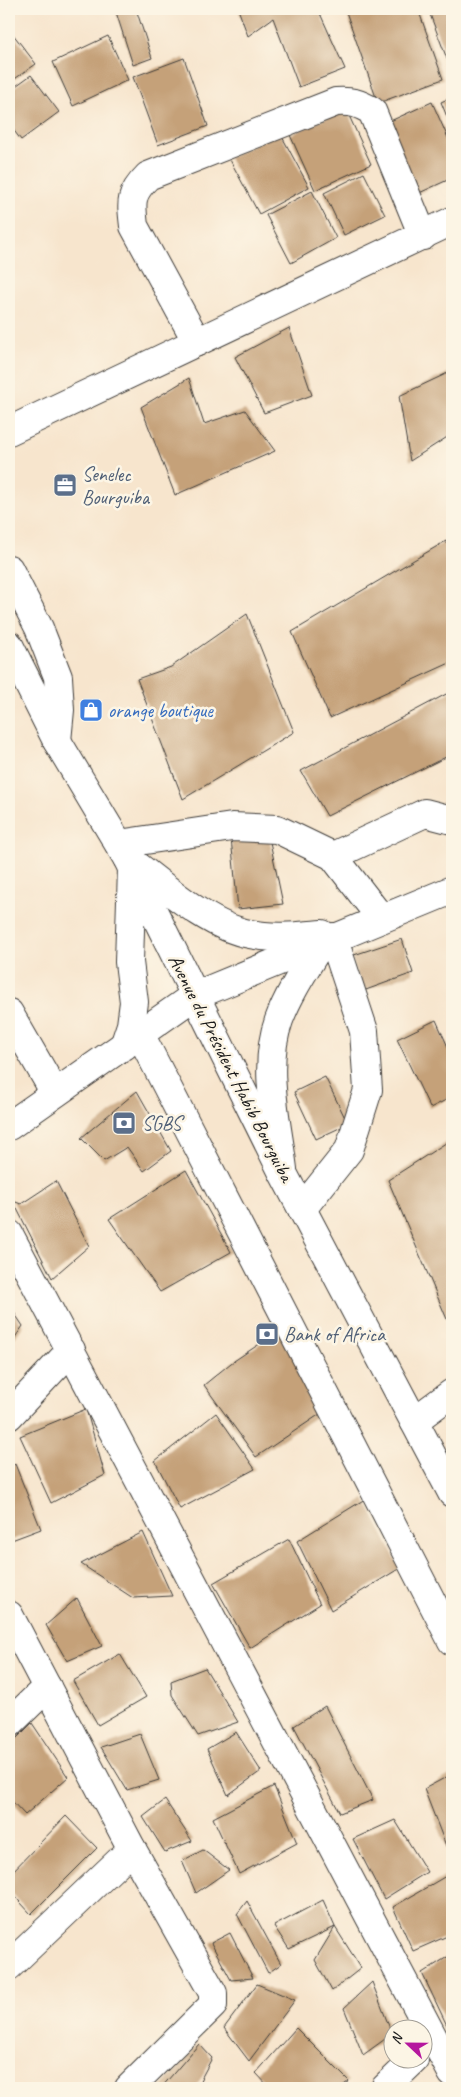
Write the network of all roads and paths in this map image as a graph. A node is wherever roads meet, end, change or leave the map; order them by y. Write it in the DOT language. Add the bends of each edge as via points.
graph roads {
  1 [pos="452,221"];
  2 [pos="422,236"];
  3 [pos="197,342"];
  4 [pos="9,431"];
  5 [pos="9,569"];
  6 [pos="9,645"];
  7 [pos="56,740"];
  8 [pos="452,820"];
  9 [pos="333,856"];
  10 [pos="126,857"];
  11 [pos="452,890"];
  12 [pos="381,918"];
  13 [pos="334,937"];
  14 [pos="194,996"];
  15 [pos="9,1013"];
  16 [pos="132,1040"];
  17 [pos="55,1093"];
  18 [pos="9,1126"];
  19 [pos="284,1175"];
  20 [pos="302,1209"];
  21 [pos="9,1234"];
  22 [pos="71,1350"];
  23 [pos="452,1393"];
  24 [pos="9,1416"];
  25 [pos="414,1421"];
  26 [pos="452,1493"];
  27 [pos="9,1616"];
  28 [pos="452,1641"];
  29 [pos="48,1687"];
  30 [pos="9,1724"];
  31 [pos="132,1849"];
  32 [pos="9,1966"];
  33 [pos="416,2020"];
  34 [pos="434,2051"];
  35 [pos="404,2070"];
  36 [pos="452,2072"];
  37 [pos="131,2088"];
  38 [pos="385,2088"];
  1 -- 2 [label="street"];
  2 -- 3 [label="street"];
  2 -- 3 [label="street" via="372,111 350,101 336,102 148,176 135,190 132,207 134,226"];
  3 -- 4 [label="street"];
  5 -- 7 [label="street" via="39,628 58,677 60,710"];
  6 -- 7 [label="street, Avenue du Président Habib Bourguiba"];
  7 -- 10 [label="street, Avenue du Président Habib Bourguiba"];
  8 -- 9 [label="street" via="425,813"];
  9 -- 10 [label="street" via="278,829 232,827"];
  9 -- 12 [label="street"];
  10 -- 13 [label="street" via="220,924 249,934 273,937"];
  10 -- 14 [label="street, Avenue du Président Habib Bourguiba"];
  10 -- 16 [label="street" via="129,962 134,1002"];
  11 -- 12 [label="street"];
  12 -- 13 [label="street"];
  13 -- 14 [label="street"];
  13 -- 19 [label="street" via="296,985 278,1021 271,1082"];
  13 -- 20 [label="street" via="364,1031 368,1090 349,1150"];
  14 -- 16 [label="street"];
  14 -- 19 [label="street, Avenue du Président Habib Bourguiba"];
  15 -- 17 [label="street"];
  16 -- 17 [label="street"];
  16 -- 28 [label="street"];
  17 -- 18 [label="street"];
  19 -- 20 [label="street, Avenue du Président Habib Bourguiba"];
  20 -- 25 [label="street, Avenue du Président Habib Bourguiba"];
  21 -- 22 [label="street"];
  22 -- 24 [label="street"];
  22 -- 33 [label="street"];
  23 -- 25 [label="street"];
  25 -- 26 [label="street, Avenue du Président Habib Bourguiba"];
  27 -- 29 [label="street"];
  29 -- 30 [label="street"];
  29 -- 31 [label="street"];
  31 -- 32 [label="street"];
  31 -- 37 [label="street" via="212,1993 212,2005"];
  34 -- 36 [label="street"];
  35 -- 38 [label="street"];
}
